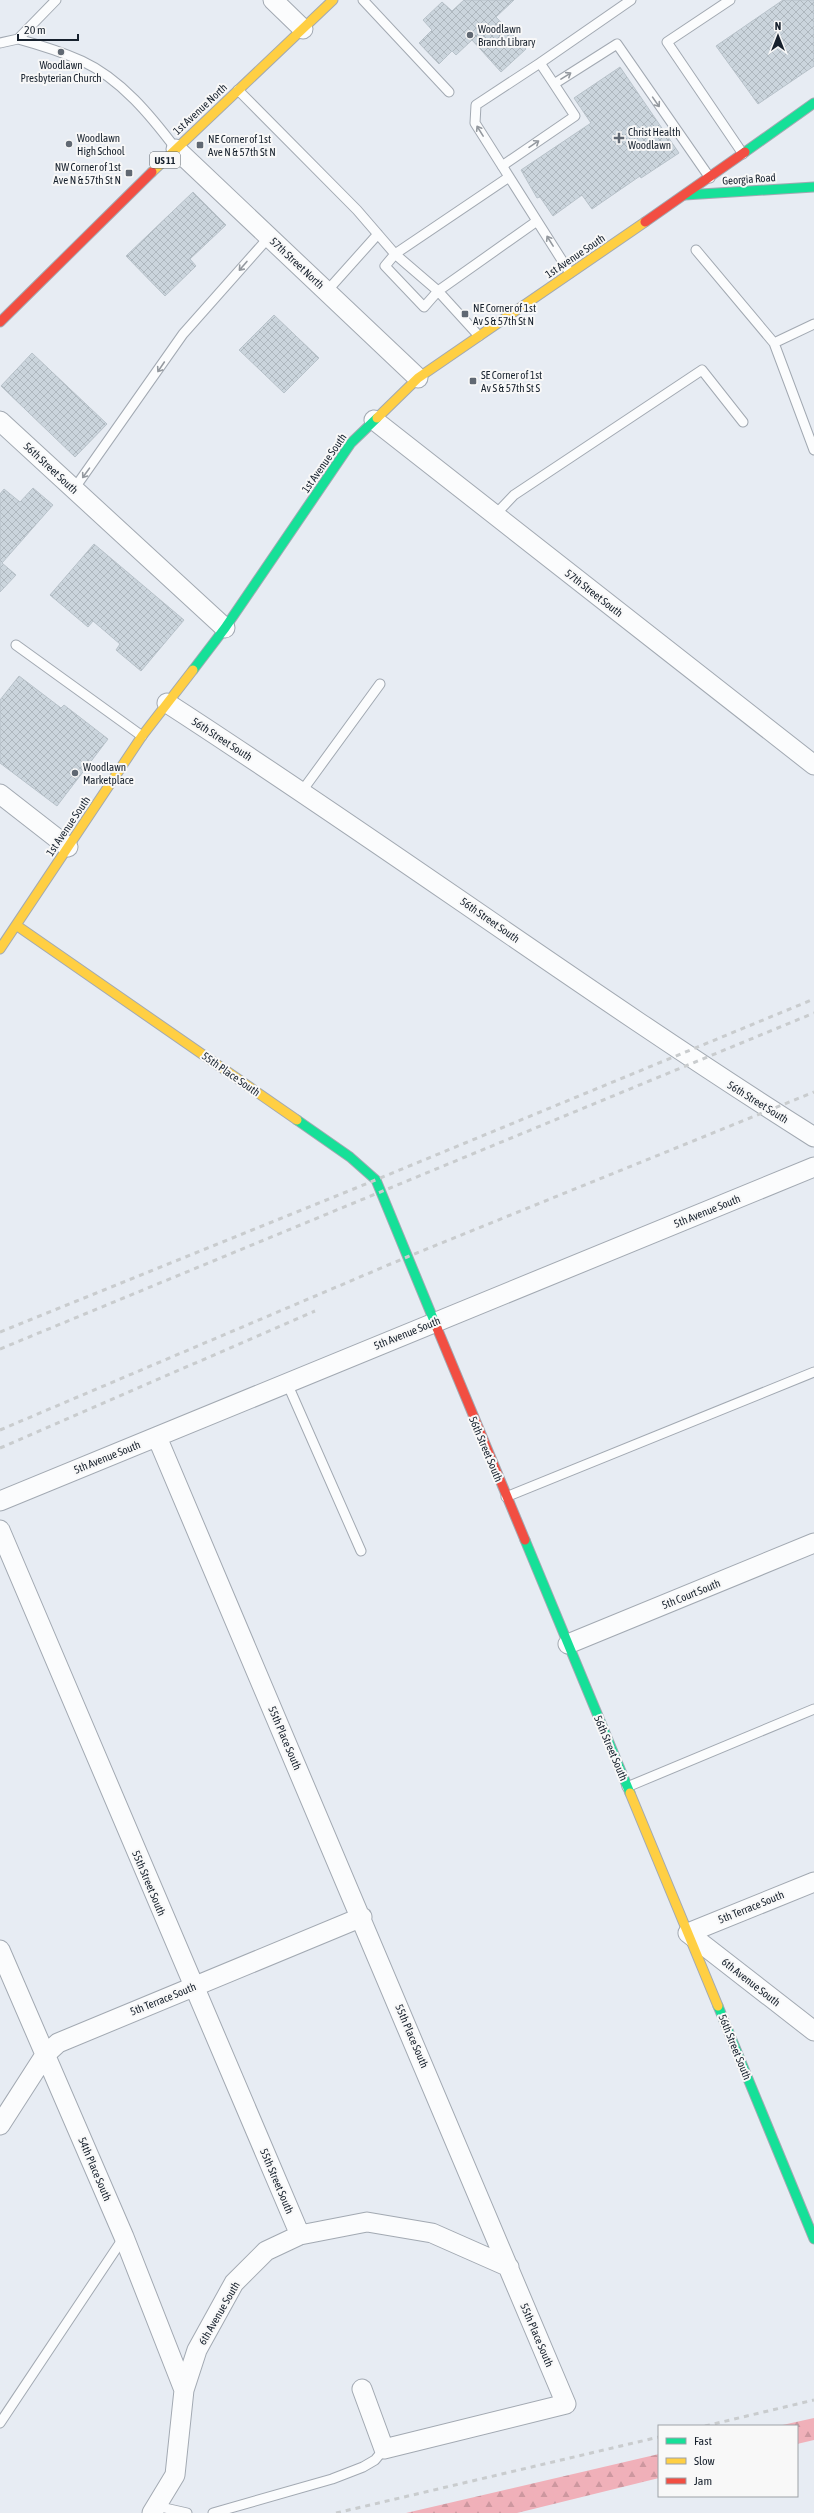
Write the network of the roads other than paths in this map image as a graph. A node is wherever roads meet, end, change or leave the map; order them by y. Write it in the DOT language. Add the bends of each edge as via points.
graph roads {
  1 [pos="56,0"];
  2 [pos="273,0"];
  3 [pos="333,0"];
  4 [pos="363,0"];
  5 [pos="631,0"];
  6 [pos="730,0"];
  7 [pos="303,29"];
  8 [pos="18,39"];
  9 [pos="0,43"];
  10 [pos="540,63"];
  11 [pos="554,84"];
  12 [pos="238,90"];
  13 [pos="449,92"];
  14 [pos="814,103"];
  15 [pos="176,149"];
  16 [pos="742,154"];
  17 [pos="502,166"];
  18 [pos="509,177"];
  19 [pos="710,178"];
  20 [pos="814,187"];
  21 [pos="721,193"];
  22 [pos="685,195"];
  23 [pos="537,221"];
  24 [pos="378,234"];
  25 [pos="269,237"];
  26 [pos="696,250"];
  27 [pos="395,254"];
  28 [pos="570,274"];
  29 [pos="327,291"];
  30 [pos="438,291"];
  31 [pos="0,322"];
  32 [pos="814,324"];
  33 [pos="480,336"];
  34 [pos="774,343"];
  35 [pos="418,378"];
  36 [pos="374,420"];
  37 [pos="0,421"];
  38 [pos="743,422"];
  39 [pos="814,450"];
  40 [pos="74,489"];
  41 [pos="495,515"];
  42 [pos="225,628"];
  43 [pos="16,645"];
  44 [pos="380,684"];
  45 [pos="167,703"];
  46 [pos="142,736"];
  47 [pos="814,766"];
  48 [pos="302,791"];
  49 [pos="0,794"];
  50 [pos="68,847"];
  51 [pos="16,925"];
  52 [pos="0,949"];
  53 [pos="814,1137"];
  54 [pos="814,1167"];
  55 [pos="407,1257"];
  56 [pos="433,1322"];
  57 [pos="814,1372"];
  58 [pos="288,1382"];
  59 [pos="157,1437"];
  60 [pos="506,1496"];
  61 [pos="0,1501"];
  62 [pos="0,1530"];
  63 [pos="814,1543"];
  64 [pos="361,1550"];
  65 [pos="568,1644"];
  66 [pos="814,1709"];
  67 [pos="627,1787"];
  68 [pos="814,1882"];
  69 [pos="362,1917"];
  70 [pos="688,1933"];
  71 [pos="0,1950"];
  72 [pos="193,1987"];
  73 [pos="814,2031"];
  74 [pos="45,2055"];
  75 [pos="0,2125"];
  76 [pos="300,2235"];
  77 [pos="124,2237"];
  78 [pos="814,2239"];
  79 [pos="509,2267"];
  80 [pos="362,2389"];
  81 [pos="184,2390"];
  82 [pos="0,2423"];
  83 [pos="384,2449"];
  84 [pos="154,2510"];
  85 [pos="188,2513"];
  86 [pos="213,2513"];
  1 -- 8 [label="lane"];
  2 -- 7 [label="street"];
  3 -- 7 [label="street, 1st Avenue North / US 11"];
  4 -- 13 [label="lane"];
  5 -- 10 [label="lane"];
  6 -- 16 [label="lane" via="667,42"];
  7 -- 12 [label="street, 1st Avenue North / US 11"];
  8 -- 9 [label="lane"];
  8 -- 15 [label="lane" via="84,62 127,92 148,112"];
  10 -- 11 [label="lane"];
  17 -- 10 [label="lane, one-way" via="475,123 476,105"];
  17 -- 11 [label="lane, one-way" via="575,116"];
  11 -- 19 [label="lane, one-way" via="617,44"];
  12 -- 15 [label="street, 1st Avenue North / US 11"];
  12 -- 24 [label="lane"];
  14 -- 16 [label="street, 1st Avenue South"];
  15 -- 25 [label="street, 57th Street North"];
  15 -- 31 [label="street, 1st Avenue North / US 11"];
  16 -- 19 [label="street, 1st Avenue South"];
  17 -- 18 [label="lane"];
  18 -- 23 [label="lane"];
  18 -- 27 [label="lane"];
  19 -- 21 [label="lane"];
  19 -- 22 [label="street, 1st Avenue South"];
  20 -- 21 [label="street, Georgia Road"];
  21 -- 22 [label="street, Georgia Road"];
  22 -- 28 [label="street, 1st Avenue South"];
  28 -- 23 [label="lane, one-way"];
  23 -- 30 [label="lane"];
  24 -- 27 [label="lane"];
  24 -- 29 [label="lane"];
  25 -- 29 [label="street, 57th Street North"];
  25 -- 40 [label="lane, one-way" via="183,334"];
  26 -- 34 [label="lane"];
  27 -- 30 [label="lane"];
  27 -- 30 [label="lane" via="385,266 424,307"];
  28 -- 33 [label="street, 1st Avenue South"];
  29 -- 35 [label="street, 57th Street North"];
  30 -- 33 [label="lane"];
  32 -- 34 [label="lane"];
  33 -- 35 [label="street, 1st Avenue South"];
  34 -- 39 [label="lane"];
  35 -- 36 [label="street, 1st Avenue South"];
  36 -- 41 [label="street, 57th Street South"];
  36 -- 42 [label="street, 1st Avenue South" via="351,443"];
  37 -- 40 [label="street, 56th Street South"];
  38 -- 41 [label="lane" via="702,370 514,495"];
  40 -- 42 [label="street, 56th Street South"];
  41 -- 47 [label="street, 57th Street South"];
  42 -- 45 [label="street, 1st Avenue South"];
  43 -- 46 [label="lane"];
  44 -- 48 [label="lane"];
  45 -- 46 [label="street, 1st Avenue South"];
  45 -- 48 [label="street, 56th Street South"];
  46 -- 50 [label="street, 1st Avenue South"];
  48 -- 53 [label="street, 56th Street South" via="697,1063"];
  49 -- 50 [label="street"];
  50 -- 51 [label="street, 1st Avenue South"];
  51 -- 52 [label="street, 1st Avenue South"];
  51 -- 55 [label="street, 55th Place South" via="364,1167 376,1180"];
  54 -- 56 [label="street, 5th Avenue South"];
  55 -- 56 [label="street, 56th Street South"];
  56 -- 58 [label="street, 5th Avenue South"];
  56 -- 60 [label="street, 56th Street South"];
  57 -- 60 [label="lane"];
  58 -- 59 [label="street, 5th Avenue South"];
  58 -- 64 [label="lane"];
  59 -- 61 [label="street, 5th Avenue South"];
  59 -- 69 [label="street, 55th Place South"];
  60 -- 65 [label="street, 56th Street South"];
  62 -- 72 [label="street, 55th Street South"];
  63 -- 65 [label="street, 5th Court South"];
  65 -- 67 [label="street, 56th Street South"];
  66 -- 67 [label="lane"];
  67 -- 70 [label="street, 56th Street South"];
  68 -- 70 [label="street, 5th Terrace South"];
  69 -- 72 [label="street, 5th Terrace South"];
  69 -- 79 [label="street, 55th Place South"];
  70 -- 73 [label="street, 6th Avenue South"];
  70 -- 78 [label="street, 56th Street South"];
  71 -- 74 [label="street, 54th Place South"];
  72 -- 74 [label="street, 5th Terrace South" via="58,2043"];
  72 -- 76 [label="street, 55th Street South"];
  74 -- 75 [label="street, 5th Terrace South"];
  74 -- 77 [label="street, 54th Place South"];
  76 -- 79 [label="street, 6th Avenue South" via="366,2222 432,2233"];
  76 -- 81 [label="street, 6th Avenue South" via="266,2251 234,2284 197,2350"];
  77 -- 81 [label="street, 54th Place South"];
  77 -- 82 [label="lane"];
  79 -- 83 [label="street, 55th Place South" via="566,2404"];
  80 -- 83 [label="street"];
  81 -- 84 [label="street, 6th Avenue South" via="175,2475"];
  83 -- 86 [label="lane" via="375,2460 363,2467"];
  84 -- 85 [label="lane"];
}
